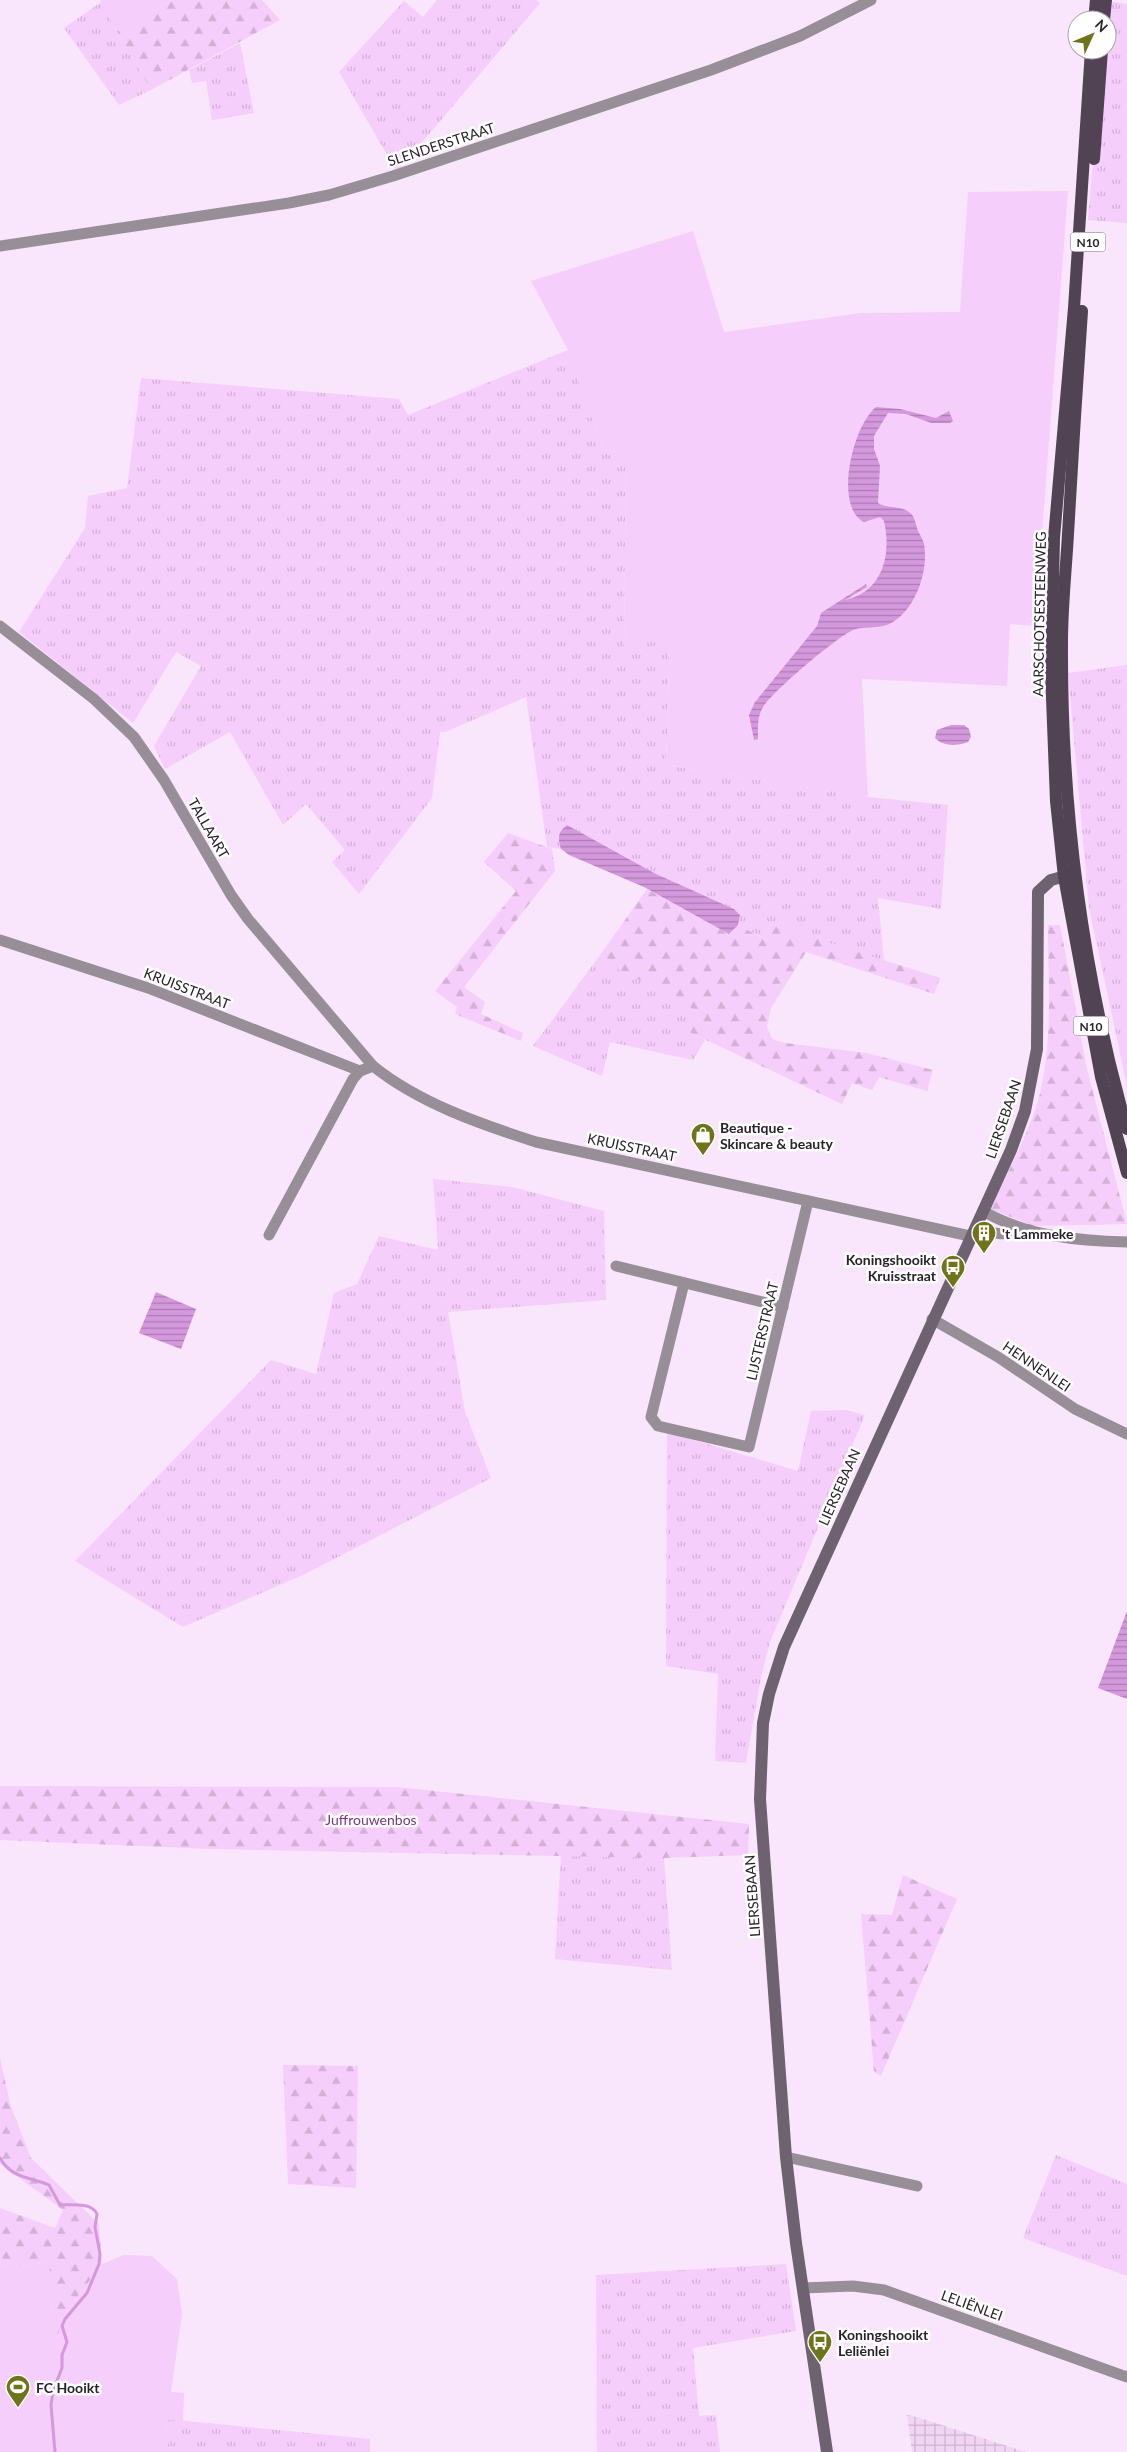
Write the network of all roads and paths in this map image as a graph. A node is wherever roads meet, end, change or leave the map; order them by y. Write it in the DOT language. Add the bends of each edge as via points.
graph roads {
  1 [pos="871,0"];
  2 [pos="1090,60"];
  3 [pos="1101,60"];
  4 [pos="0,246"];
  5 [pos="0,626"];
  6 [pos="1062,787"];
  7 [pos="1069,875"];
  8 [pos="0,940"];
  9 [pos="373,1066"];
  10 [pos="360,1071"];
  11 [pos="1127,1129"];
  12 [pos="1127,1173"];
  13 [pos="808,1200"];
  14 [pos="983,1211"];
  15 [pos="977,1224"];
  16 [pos="1030,1230"];
  17 [pos="269,1235"];
  18 [pos="970,1236"];
  19 [pos="1127,1242"];
  20 [pos="616,1266"];
  21 [pos="684,1283"];
  22 [pos="783,1307"];
  23 [pos="932,1319"];
  24 [pos="1127,1434"];
  25 [pos="786,2157"];
  26 [pos="918,2186"];
  27 [pos="803,2288"];
  28 [pos="1127,2377"];
  29 [pos="827,2452"];
  1 -- 4 [label="street, SLENDERSTRAAT" via="800,36 711,70 329,195"];
  2 -- 6 [label="main road, AARSCHOTSESTEENWEG / N10" via="1052,582 1051,672"];
  3 -- 6 [label="main road, AARSCHOTSESTEENWEG / N10" via="1074,415 1062,640"];
  5 -- 9 [label="street, TALLAART" via="94,699 134,737 159,772 248,919"];
  6 -- 7 [label="main road, AARSCHOTSESTEENWEG / N10"];
  7 -- 11 [label="main road, AARSCHOTSESTEENWEG / N10"];
  7 -- 12 [label="main road, AARSCHOTSESTEENWEG / N10" via="1101,1077"];
  7 -- 14 [label="street, LIERSEBAAN" via="1047,883 1038,892 1037,1049 1033,1075 1011,1150"];
  8 -- 10 [label="street, KRUISSTRAAT" via="148,988"];
  9 -- 10 [label="street"];
  9 -- 13 [label="street, KRUISSTRAAT" via="400,1086 497,1130 536,1142"];
  10 -- 17 [label="street"];
  13 -- 18 [label="street, KRUISSTRAAT"];
  13 -- 22 [label="street, LIJSTERSTRAAT"];
  14 -- 15 [label="street, LIERSEBAAN"];
  14 -- 16 [label="street"];
  15 -- 16 [label="street" via="990,1233"];
  15 -- 18 [label="street, LIERSEBAAN"];
  16 -- 19 [label="street" via="1083,1241"];
  18 -- 23 [label="street, LIERSEBAAN"];
  20 -- 21 [label="street"];
  21 -- 22 [label="street"];
  21 -- 22 [label="street, LIJSTERSTRAAT" via="651,1417 658,1426 749,1447"];
  23 -- 24 [label="street, HENNENLEI" via="998,1357 1075,1409"];
  23 -- 25 [label="street, LIERSEBAAN" via="784,1647 763,1723 760,1799"];
  25 -- 26 [label="street"];
  25 -- 27 [label="street, LIERSEBAAN"];
  27 -- 28 [label="street, LELIËNLEI" via="853,2286 884,2290"];
  27 -- 29 [label="street, LIERSEBAAN"];
}
